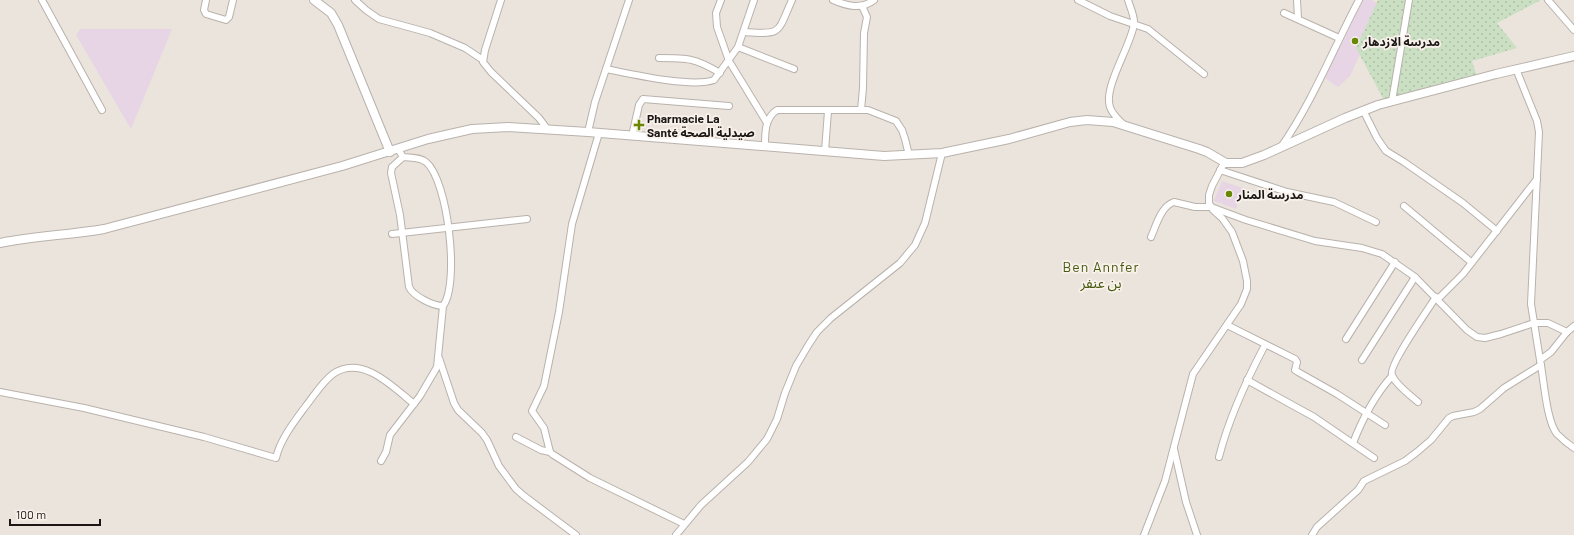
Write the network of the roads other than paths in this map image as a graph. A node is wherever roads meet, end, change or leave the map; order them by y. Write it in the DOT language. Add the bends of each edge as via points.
graph roads {
  1 [pos="42,0"];
  2 [pos="206,0"];
  3 [pos="233,0"];
  4 [pos="314,0"];
  5 [pos="355,0"];
  6 [pos="501,0"];
  7 [pos="629,0"];
  8 [pos="721,0"];
  9 [pos="754,0"];
  10 [pos="792,0"];
  11 [pos="833,0"];
  12 [pos="874,0"];
  13 [pos="1078,0"];
  14 [pos="1128,0"];
  15 [pos="1297,0"];
  16 [pos="1359,0"];
  17 [pos="1409,0"];
  18 [pos="1548,0"];
  19 [pos="862,6"];
  20 [pos="1284,13"];
  21 [pos="1298,18"];
  22 [pos="1134,23"];
  23 [pos="1574,30"];
  24 [pos="744,32"];
  25 [pos="1339,38"];
  26 [pos="738,47"];
  27 [pos="1574,56"];
  28 [pos="658,58"];
  29 [pos="483,60"];
  30 [pos="729,61"];
  31 [pos="794,69"];
  32 [pos="1516,69"];
  33 [pos="606,70"];
  34 [pos="720,73"];
  35 [pos="1204,74"];
  36 [pos="1392,101"];
  37 [pos="729,106"];
  38 [pos="102,110"];
  39 [pos="861,110"];
  40 [pos="1363,110"];
  41 [pos="828,111"];
  42 [pos="767,123"];
  43 [pos="1125,126"];
  44 [pos="548,130"];
  45 [pos="588,132"];
  46 [pos="599,133"];
  47 [pos="632,136"];
  48 [pos="765,145"];
  49 [pos="1281,148"];
  50 [pos="394,150"];
  51 [pos="825,151"];
  52 [pos="942,153"];
  53 [pos="908,155"];
  54 [pos="403,157"];
  55 [pos="1222,166"];
  56 [pos="1537,179"];
  57 [pos="1404,206"];
  58 [pos="1211,207"];
  59 [pos="527,219"];
  60 [pos="1376,222"];
  61 [pos="449,227"];
  62 [pos="1497,231"];
  63 [pos="402,232"];
  64 [pos="392,234"];
  65 [pos="1151,237"];
  66 [pos="0,243"];
  67 [pos="1395,262"];
  68 [pos="1471,262"];
  69 [pos="1415,277"];
  70 [pos="1437,298"];
  71 [pos="443,306"];
  72 [pos="1534,323"];
  73 [pos="1227,325"];
  74 [pos="1574,326"];
  75 [pos="1567,332"];
  76 [pos="1346,339"];
  77 [pos="1265,344"];
  78 [pos="439,358"];
  79 [pos="1362,360"];
  80 [pos="1541,363"];
  81 [pos="1392,376"];
  82 [pos="1247,380"];
  83 [pos="0,392"];
  84 [pos="1418,402"];
  85 [pos="414,404"];
  86 [pos="1367,413"];
  87 [pos="1385,425"];
  88 [pos="516,437"];
  89 [pos="1353,443"];
  90 [pos="1174,447"];
  91 [pos="1574,448"];
  92 [pos="550,452"];
  93 [pos="1220,456"];
  94 [pos="1374,458"];
  95 [pos="381,461"];
  96 [pos="684,524"];
  97 [pos="576,535"];
  98 [pos="676,535"];
  99 [pos="1144,535"];
  100 [pos="1197,535"];
  101 [pos="1312,535"];
  1 -- 38 [label="street"];
  2 -- 3 [label="street" via="206,14 226,20"];
  4 -- 50 [label="street" via="331,13 338,25"];
  5 -- 29 [label="street" via="379,19 430,32 465,48"];
  6 -- 29 [label="street"];
  7 -- 33 [label="street"];
  8 -- 30 [label="street" via="716,13 716,27"];
  9 -- 24 [label="street"];
  10 -- 24 [label="street" via="776,31"];
  11 -- 19 [label="street" via="850,6"];
  12 -- 19 [label="street"];
  13 -- 22 [label="street" via="1110,16"];
  14 -- 22 [label="street"];
  15 -- 21 [label="street"];
  16 -- 25 [label="street"];
  17 -- 36 [label="street"];
  18 -- 23 [label="street"];
  19 -- 39 [label="street" via="867,17"];
  20 -- 21 [label="street"];
  21 -- 25 [label="street"];
  22 -- 35 [label="street" via="1153,33"];
  22 -- 43 [label="street" via="1109,96 1110,109"];
  24 -- 26 [label="street"];
  25 -- 49 [label="street" via="1306,106"];
  26 -- 30 [label="street"];
  26 -- 31 [label="street"];
  27 -- 32 [label="street"];
  28 -- 34 [label="street" via="692,60"];
  29 -- 44 [label="street" via="491,72"];
  30 -- 34 [label="street"];
  30 -- 42 [label="street"];
  32 -- 36 [label="street"];
  32 -- 56 [label="street" via="1537,121"];
  33 -- 34 [label="street" via="700,83 714,80"];
  33 -- 45 [label="street"];
  36 -- 40 [label="street"];
  37 -- 47 [label="street" via="642,100"];
  39 -- 41 [label="street"];
  39 -- 53 [label="street" via="868,110 896,121 902,130"];
  40 -- 49 [label="street"];
  40 -- 62 [label="street" via="1386,151 1462,203"];
  41 -- 42 [label="street" via="777,110 772,113"];
  41 -- 51 [label="street"];
  42 -- 48 [label="street"];
  43 -- 52 [label="street" via="1099,121 1070,122 1009,139"];
  43 -- 55 [label="street" via="1203,150"];
  44 -- 45 [label="street"];
  44 -- 50 [label="street" via="508,127 472,129 445,134"];
  45 -- 46 [label="street"];
  46 -- 47 [label="street"];
  46 -- 92 [label="street" via="572,224 559,312 544,386 532,410 544,428"];
  47 -- 48 [label="street"];
  48 -- 51 [label="street"];
  49 -- 55 [label="street" via="1242,163"];
  50 -- 54 [label="street"];
  50 -- 66 [label="street" via="104,229"];
  51 -- 53 [label="street" via="884,156"];
  52 -- 53 [label="street"];
  52 -- 96 [label="street" via="925,223 915,245 900,263 817,332 796,366 767,439 748,462"];
  54 -- 61 [label="street" via="421,159 429,165 440,187"];
  54 -- 63 [label="street" via="391,170"];
  55 -- 58 [label="street" via="1209,195"];
  55 -- 60 [label="street" via="1287,192 1334,202"];
  56 -- 62 [label="street"];
  56 -- 72 [label="street" via="1531,304"];
  57 -- 68 [label="street"];
  58 -- 65 [label="street" via="1170,203 1164,209"];
  58 -- 67 [label="street" via="1315,241 1371,250"];
  58 -- 73 [label="street" via="1232,232 1248,281 1246,295"];
  59 -- 61 [label="street"];
  61 -- 63 [label="street"];
  61 -- 71 [label="street" via="451,255 447,296"];
  62 -- 68 [label="street"];
  63 -- 64 [label="street"];
  63 -- 71 [label="street" via="410,290 430,303"];
  67 -- 69 [label="street"];
  67 -- 76 [label="street"];
  68 -- 70 [label="street" via="1457,281"];
  69 -- 70 [label="street"];
  69 -- 79 [label="street"];
  70 -- 72 [label="street" via="1477,337 1501,334"];
  70 -- 81 [label="street" via="1401,350 1392,367"];
  71 -- 78 [label="street"];
  72 -- 75 [label="street" via="1548,324"];
  72 -- 80 [label="street"];
  73 -- 77 [label="street"];
  73 -- 90 [label="street" via="1193,374"];
  74 -- 75 [label="street"];
  75 -- 80 [label="street"];
  77 -- 82 [label="street"];
  77 -- 86 [label="street" via="1295,359 1295,369 1298,372"];
  78 -- 85 [label="street" via="434,374"];
  78 -- 97 [label="street" via="454,403 487,440 502,470 524,496"];
  80 -- 91 [label="street" via="1550,418 1563,440"];
  80 -- 101 [label="street" via="1480,409 1449,418 1431,440 1410,458 1364,481"];
  81 -- 84 [label="street" via="1402,389"];
  81 -- 86 [label="street"];
  82 -- 89 [label="street" via="1314,417"];
  82 -- 93 [label="street" via="1233,412"];
  83 -- 85 [label="street" via="90,409 276,458 279,448 300,414 337,372 359,368 366,370 378,376"];
  85 -- 95 [label="street" via="390,435"];
  86 -- 87 [label="street"];
  86 -- 89 [label="street"];
  88 -- 92 [label="street"];
  89 -- 94 [label="street"];
  90 -- 99 [label="street" via="1160,497"];
  90 -- 100 [label="street"];
  92 -- 96 [label="street" via="590,478"];
  96 -- 98 [label="street"];
}
